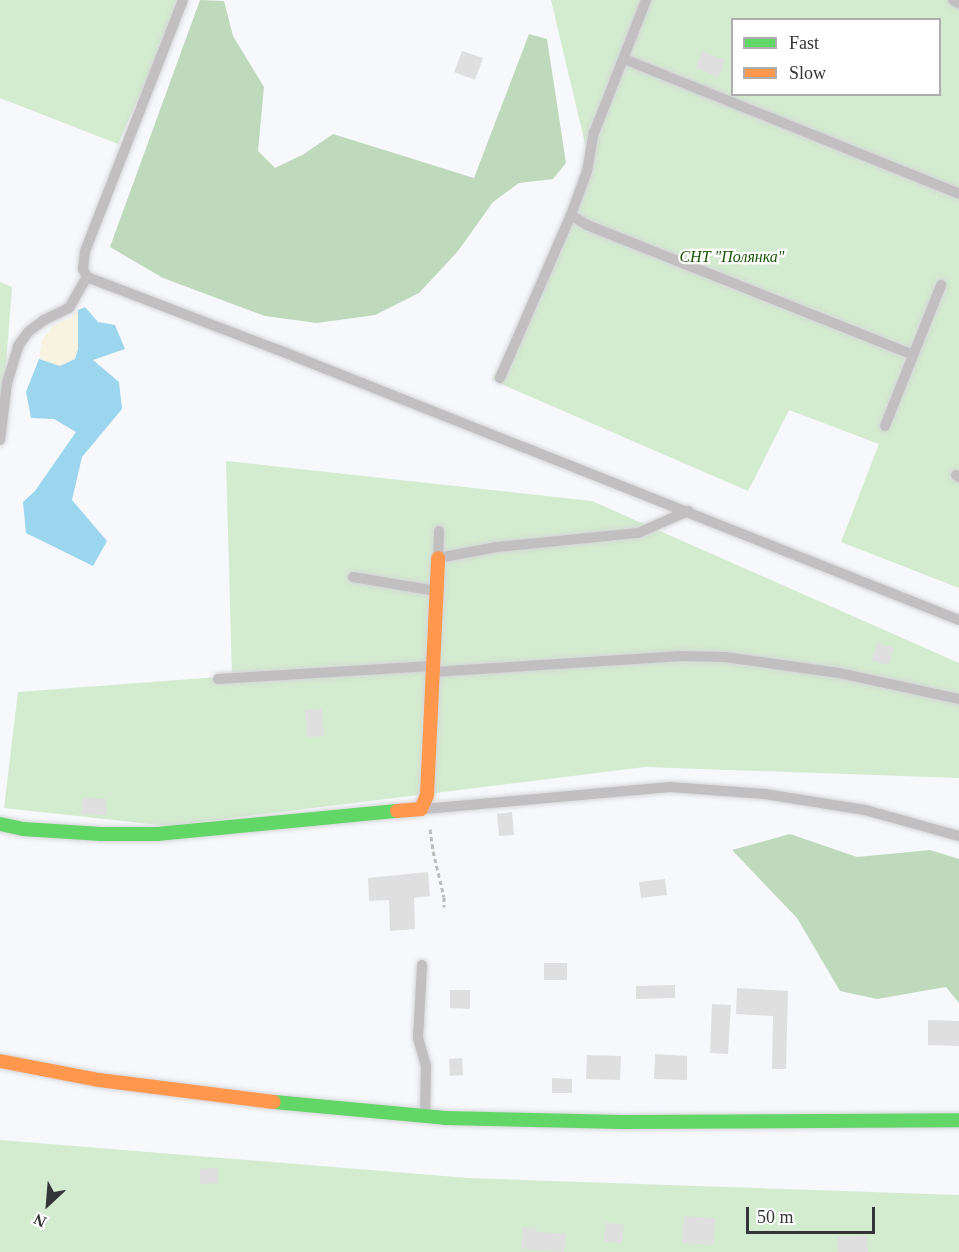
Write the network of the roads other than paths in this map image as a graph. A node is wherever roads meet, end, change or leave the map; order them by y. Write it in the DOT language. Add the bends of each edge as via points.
graph roads {
  1 [pos="183,0"];
  2 [pos="646,0"];
  3 [pos="952,0"];
  4 [pos="959,3"];
  5 [pos="624,59"];
  6 [pos="959,194"];
  7 [pos="571,215"];
  8 [pos="87,277"];
  9 [pos="941,285"];
  10 [pos="913,355"];
  11 [pos="500,378"];
  12 [pos="885,426"];
  13 [pos="0,440"];
  14 [pos="688,511"];
  15 [pos="440,531"];
  16 [pos="438,558"];
  17 [pos="353,577"];
  18 [pos="436,591"];
  19 [pos="959,620"];
  20 [pos="432,669"];
  21 [pos="219,679"];
  22 [pos="959,699"];
  23 [pos="424,809"];
  24 [pos="0,824"];
  25 [pos="959,836"];
  26 [pos="422,965"];
  27 [pos="0,1061"];
  28 [pos="425,1116"];
  29 [pos="959,1120"];
  1 -- 8 [label="lane" via="85,252 83,269"];
  2 -- 5 [label="lane"];
  3 -- 4 [label="lane"];
  5 -- 6 [label="lane"];
  5 -- 7 [label="lane" via="594,133 587,171"];
  7 -- 10 [label="lane" via="587,225"];
  7 -- 11 [label="lane"];
  8 -- 13 [label="lane" via="69,308 44,320 18,346 6,383"];
  8 -- 14 [label="lane"];
  9 -- 10 [label="lane"];
  10 -- 12 [label="lane"];
  14 -- 16 [label="lane" via="638,534"];
  14 -- 19 [label="lane"];
  15 -- 16 [label="lane"];
  16 -- 18 [label="street"];
  17 -- 18 [label="lane"];
  18 -- 20 [label="street"];
  20 -- 21 [label="lane"];
  20 -- 22 [label="lane" via="725,657 839,673"];
  20 -- 23 [label="street"];
  23 -- 24 [label="street" via="157,834 101,834"];
  23 -- 25 [label="lane" via="670,787 765,794 866,810"];
  26 -- 28 [label="lane" via="418,1038 426,1066"];
  27 -- 28 [label="street" via="99,1080 236,1099"];
  28 -- 29 [label="street" via="622,1122"];
}
